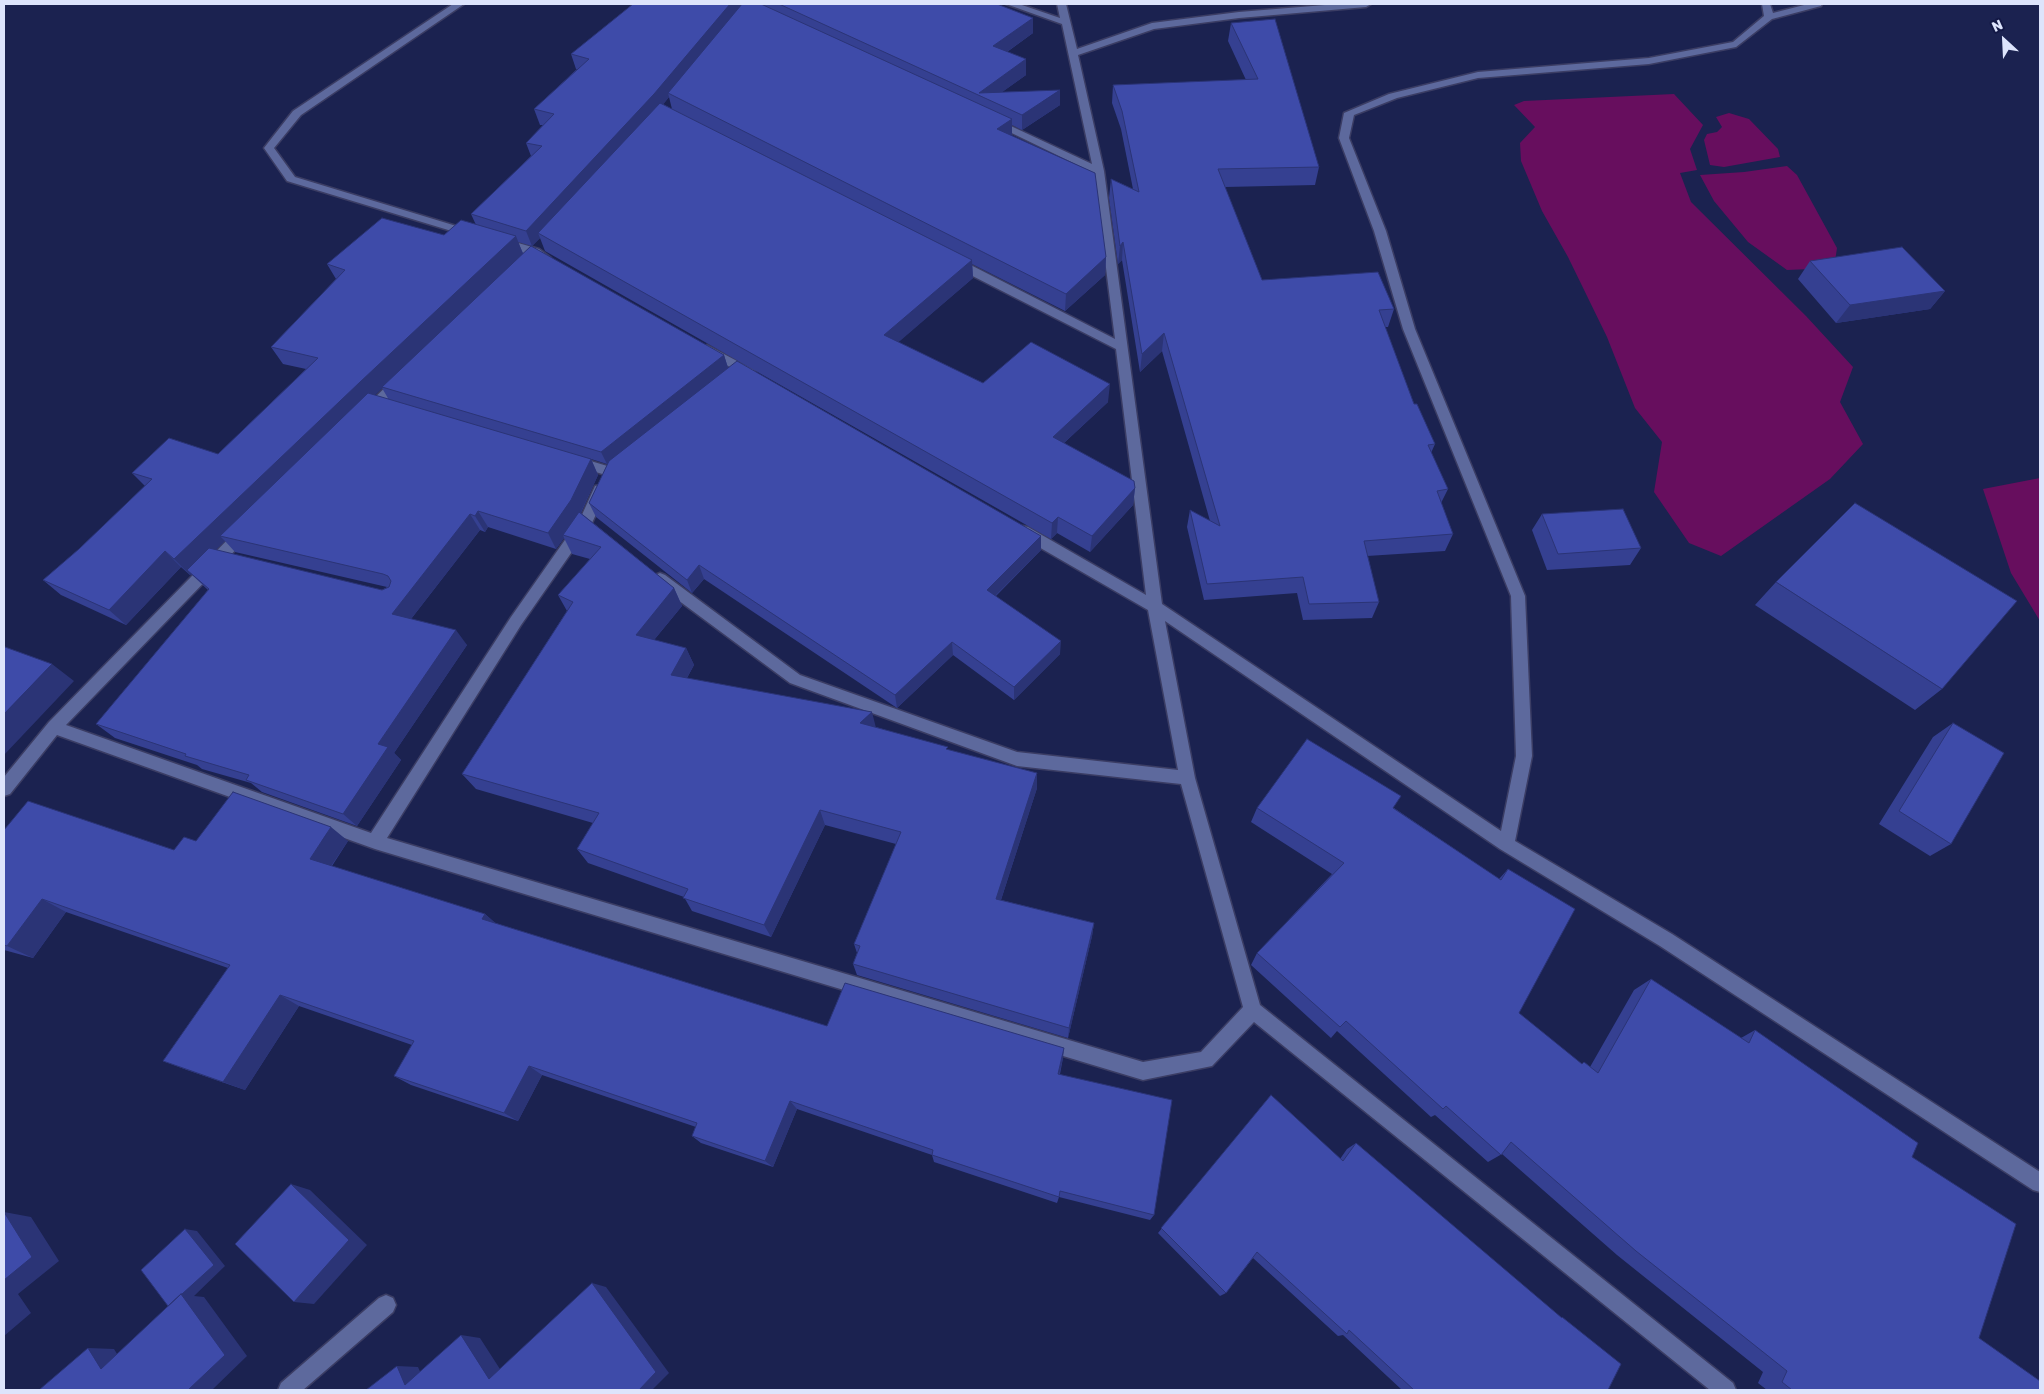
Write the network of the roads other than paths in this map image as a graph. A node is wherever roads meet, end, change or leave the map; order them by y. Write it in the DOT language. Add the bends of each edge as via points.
graph roads {
  1 [pos="459,4"];
  2 [pos="1011,4"];
  3 [pos="1062,4"];
  4 [pos="1366,4"];
  5 [pos="1766,4"];
  6 [pos="1818,4"];
  7 [pos="1769,17"];
  8 [pos="1067,23"];
  9 [pos="1072,54"];
  10 [pos="982,116"];
  11 [pos="1099,170"];
  12 [pos="945,257"];
  13 [pos="557,264"];
  14 [pos="698,344"];
  15 [pos="1120,347"];
  16 [pos="412,368"];
  17 [pos="740,368"];
  18 [pos="757,378"];
  19 [pos="725,380"];
  20 [pos="376,402"];
  21 [pos="395,408"];
  22 [pos="355,423"];
  23 [pos="562,457"];
  24 [pos="587,519"];
  25 [pos="256,521"];
  26 [pos="1008,522"];
  27 [pos="602,531"];
  28 [pos="220,556"];
  29 [pos="240,560"];
  30 [pos="645,566"];
  31 [pos="1155,607"];
  32 [pos="54,727"];
  33 [pos="1187,778"];
  34 [pos="4,789"];
  35 [pos="375,842"];
  36 [pos="1506,844"];
  37 [pos="1253,1010"];
  38 [pos="2040,1183"];
  39 [pos="386,1305"];
  40 [pos="288,1390"];
  41 [pos="1726,1390"];
  1 -- 13 [label="street" via="298,113 269,148 291,179 534,252"];
  2 -- 8 [label="street"];
  3 -- 8 [label="street"];
  4 -- 9 [label="street" via="1152,26"];
  5 -- 7 [label="street"];
  6 -- 7 [label="street"];
  7 -- 36 [label="street" via="1736,44 1649,61 1478,75 1393,96 1349,113 1344,138 1380,232 1409,329 1518,596 1524,756"];
  8 -- 9 [label="street"];
  9 -- 11 [label="street"];
  10 -- 11 [label="street"];
  11 -- 15 [label="street"];
  12 -- 15 [label="street"];
  14 -- 17 [label="street"];
  15 -- 31 [label="street"];
  16 -- 20 [label="street"];
  17 -- 18 [label="street"];
  17 -- 19 [label="street"];
  20 -- 21 [label="street"];
  20 -- 22 [label="street"];
  23 -- 24 [label="street" via="613,468"];
  24 -- 27 [label="street"];
  24 -- 35 [label="street" via="516,621"];
  25 -- 28 [label="street"];
  26 -- 31 [label="street"];
  28 -- 29 [label="street"];
  28 -- 32 [label="street"];
  30 -- 33 [label="street" via="795,679 1017,759"];
  31 -- 33 [label="street"];
  31 -- 36 [label="street"];
  32 -- 34 [label="street"];
  32 -- 35 [label="street"];
  33 -- 37 [label="street"];
  35 -- 37 [label="street" via="1142,1072 1206,1060"];
  36 -- 38 [label="street" via="1666,940"];
  37 -- 41 [label="street"];
  39 -- 40 [label="street"];
}
